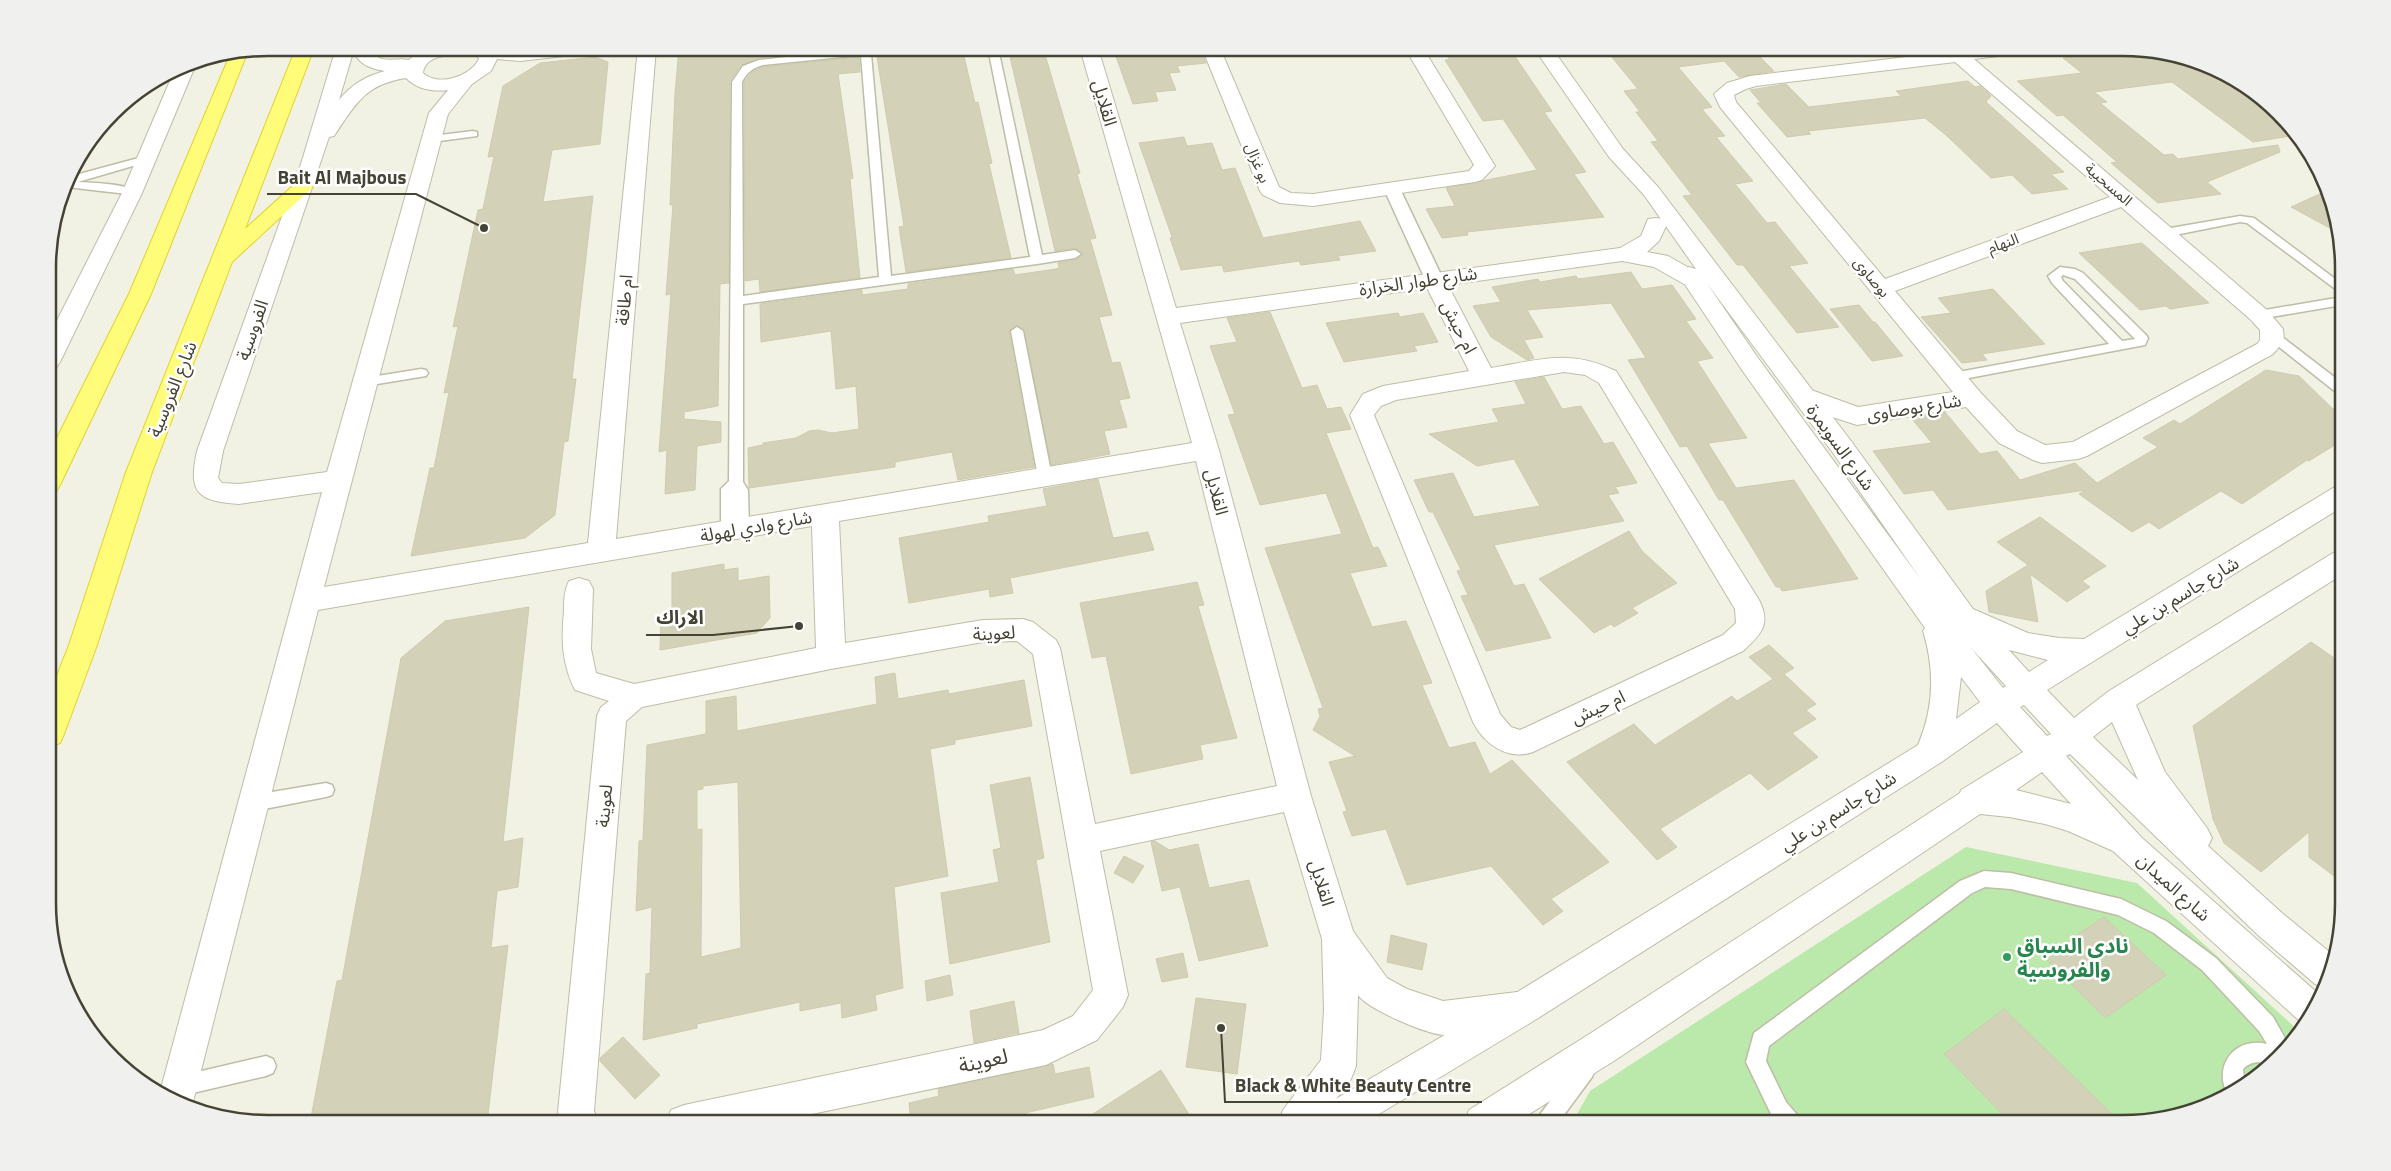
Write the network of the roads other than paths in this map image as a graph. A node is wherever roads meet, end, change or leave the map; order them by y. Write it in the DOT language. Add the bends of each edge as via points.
graph roads {
  1 [pos="302,56"];
  2 [pos="343,56"];
  3 [pos="365,56"];
  4 [pos="432,56"];
  5 [pos="476,56"];
  6 [pos="646,56"];
  7 [pos="819,56"];
  8 [pos="866,56"];
  9 [pos="995,56"];
  10 [pos="1091,56"];
  11 [pos="1214,56"];
  12 [pos="1419,56"];
  13 [pos="1549,56"];
  14 [pos="1958,56"];
  15 [pos="236,59"];
  16 [pos="418,73"];
  17 [pos="183,74"];
  18 [pos="466,79"];
  19 [pos="439,113"];
  20 [pos="473,134"];
  21 [pos="432,139"];
  22 [pos="316,148"];
  23 [pos="1616,153"];
  24 [pos="146,159"];
  25 [pos="76,179"];
  26 [pos="73,185"];
  27 [pos="303,187"];
  28 [pos="1392,189"];
  29 [pos="132,193"];
  30 [pos="2126,198"];
  31 [pos="1656,224"];
  32 [pos="2166,233"];
  33 [pos="1075,254"];
  34 [pos="1622,254"];
  35 [pos="223,260"];
  36 [pos="1037,260"];
  37 [pos="1434,279"];
  38 [pos="1692,279"];
  39 [pos="885,281"];
  40 [pos="2335,284"];
  41 [pos="1881,288"];
  42 [pos="738,301"];
  43 [pos="2335,302"];
  44 [pos="2259,315"];
  45 [pos="1167,317"];
  46 [pos="1017,331"];
  47 [pos="2273,336"];
  48 [pos="56,346"];
  49 [pos="2119,346"];
  50 [pos="421,374"];
  51 [pos="1483,376"];
  52 [pos="1953,377"];
  53 [pos="365,382"];
  54 [pos="2335,385"];
  55 [pos="1804,395"];
  56 [pos="1971,398"];
  57 [pos="1856,416"];
  58 [pos="1842,447"];
  59 [pos="1206,450"];
  60 [pos="56,467"];
  61 [pos="1045,477"];
  62 [pos="338,480"];
  63 [pos="2335,499"];
  64 [pos="825,514"];
  65 [pos="735,529"];
  66 [pos="601,552"];
  67 [pos="2335,564"];
  68 [pos="579,589"];
  69 [pos="306,601"];
  70 [pos="1944,612"];
  71 [pos="2090,650"];
  72 [pos="831,657"];
  73 [pos="2027,688"];
  74 [pos="634,696"];
  75 [pos="2119,700"];
  76 [pos="1999,705"];
  77 [pos="56,716"];
  78 [pos="2072,736"];
  79 [pos="1929,754"];
  80 [pos="2042,754"];
  81 [pos="326,790"];
  82 [pos="1295,796"];
  83 [pos="1972,800"];
  84 [pos="254,803"];
  85 [pos="1082,841"];
  86 [pos="2131,848"];
  87 [pos="2222,880"];
  88 [pos="1339,939"];
  89 [pos="2322,963"];
  90 [pos="2307,1007"];
  91 [pos="1523,1008"];
  92 [pos="1604,1046"];
  93 [pos="2279,1047"];
  94 [pos="2271,1055"];
  95 [pos="266,1066"];
  96 [pos="2233,1084"];
  97 [pos="177,1094"];
  98 [pos="577,1115"];
  99 [pos="722,1115"];
  100 [pos="1302,1115"];
  101 [pos="1343,1115"];
  102 [pos="1495,1115"];
  103 [pos="1552,1115"];
  104 [pos="1784,1115"];
  1 -- 35 [label="highway, شارع الفروسية"];
  2 -- 22 [label="street, الفروسية"];
  3 -- 16 [label="street" via="381,66"];
  4 -- 16 [label="street"];
  5 -- 18 [label="street" via="481,71"];
  6 -- 66 [label="street, ام طاقة"];
  7 -- 42 [label="lane" via="763,62 745,68 740,75"];
  8 -- 39 [label="lane"];
  9 -- 36 [label="lane"];
  10 -- 45 [label="street, القلايل"];
  11 -- 28 [label="street, بو غزال" via="1270,191 1286,199 1312,200"];
  12 -- 28 [label="street, بو غزال" via="1486,166 1476,176"];
  13 -- 23 [label="street, شارع السويمرة"];
  14 -- 30 [label="street, المسحبية"];
  14 -- 41 [label="street, بوصاوى" via="1746,82 1730,87 1724,94 1727,103"];
  15 -- 60 [label="highway" via="140,294"];
  16 -- 18 [label="street" via="444,84"];
  16 -- 19 [label="street"];
  16 -- 22 [label="street" via="382,76 364,84"];
  17 -- 24 [label="street"];
  18 -- 19 [label="street"];
  19 -- 21 [label="street"];
  20 -- 21 [label="lane"];
  21 -- 53 [label="street"];
  22 -- 27 [label="street, الفروسية"];
  23 -- 31 [label="street, شارع السويمرة" via="1635,193"];
  23 -- 55 [label="street, شارع السويمرة" via="1651,191"];
  24 -- 25 [label="lane"];
  24 -- 29 [label="street"];
  26 -- 29 [label="lane" via="106,187"];
  27 -- 35 [label="highway"];
  27 -- 62 [label="street, الفروسية" via="210,451 204,479 206,484 224,494"];
  28 -- 37 [label="street"];
  29 -- 48 [label="street"];
  30 -- 32 [label="street, المسحبية"];
  30 -- 41 [label="street, النهام"];
  31 -- 34 [label="street, شارع طوار الخرارة" via="1650,240"];
  31 -- 38 [label="street, شارع السويمرة"];
  32 -- 40 [label="lane" via="2240,219 2250,220"];
  32 -- 44 [label="street, المسحبية"];
  33 -- 36 [label="lane"];
  34 -- 37 [label="street, شارع طوار الخرارة"];
  34 -- 38 [label="street" via="1660,261"];
  35 -- 77 [label="highway, شارع الفروسية" via="138,472 83,645"];
  36 -- 39 [label="lane"];
  37 -- 45 [label="street, شارع طوار الخرارة"];
  37 -- 51 [label="street, ام حيش"];
  38 -- 70 [label="street, شارع السويمرة" via="1750,364"];
  39 -- 42 [label="lane"];
  41 -- 52 [label="street, بوصاوى"];
  42 -- 65 [label="lane" via="736,483 728,489"];
  43 -- 44 [label="lane"];
  44 -- 47 [label="street"];
  45 -- 59 [label="street, القلايل"];
  46 -- 61 [label="lane"];
  47 -- 54 [label="lane"];
  47 -- 56 [label="street, بوصاوى" via="2265,349 2078,450 2042,454 2008,438"];
  49 -- 49 [label="lane" via="2141,342 2142,338 2079,276 2060,271 2054,276"];
  49 -- 52 [label="lane"];
  50 -- 53 [label="lane"];
  51 -- 51 [label="street, ام حيش" via="1392,392 1372,400 1362,415 1488,722 1501,737 1522,743 1733,643 1750,627 1749,608 1608,377 1590,368 1564,364"];
  52 -- 56 [label="street, بوصاوى"];
  53 -- 62 [label="street"];
  55 -- 57 [label="street, شارع بوصاوى"];
  55 -- 58 [label="street, شارع السويمرة"];
  56 -- 57 [label="street, شارع بوصاوى"];
  57 -- 58 [label="street, شارع بوصاوى" via="1845,429"];
  58 -- 70 [label="street, شارع السويمرة"];
  59 -- 61 [label="street, شارع وادي لهولة"];
  59 -- 82 [label="street, القلايل"];
  61 -- 64 [label="street, شارع وادي لهولة"];
  62 -- 69 [label="street"];
  63 -- 71 [label="street, شارع جاسم بن علي"];
  64 -- 65 [label="street, شارع وادي لهولة"];
  64 -- 72 [label="street"];
  65 -- 66 [label="street, شارع وادي لهولة"];
  66 -- 69 [label="street, شارع وادي لهولة"];
  67 -- 75 [label="street"];
  68 -- 74 [label="street" via="576,650 579,670 585,682"];
  69 -- 84 [label="street"];
  70 -- 71 [label="street" via="2023,644 2069,651"];
  70 -- 73 [label="street, شارع السويمرة" via="1983,642"];
  70 -- 76 [label="street, شارع السويمرة"];
  70 -- 79 [label="street" via="1941,645 1945,709"];
  71 -- 73 [label="street, شارع جاسم بن علي"];
  72 -- 74 [label="street, لعوينة"];
  72 -- 85 [label="street, لعوينة" via="983,631 1023,630 1046,648"];
  73 -- 76 [label="street, شارع جاسم بن علي"];
  73 -- 78 [label="street, شارع السويمرة"];
  74 -- 98 [label="street, لعوينة" via="612,716"];
  75 -- 78 [label="street"];
  75 -- 87 [label="street" via="2137,748 2162,792 2199,841"];
  76 -- 79 [label="street, شارع جاسم بن علي"];
  76 -- 80 [label="street, شارع السويمرة"];
  78 -- 80 [label="street"];
  78 -- 87 [label="street"];
  79 -- 91 [label="street, شارع جاسم بن علي"];
  80 -- 83 [label="street"];
  80 -- 86 [label="street, شارع الميدان"];
  81 -- 84 [label="lane"];
  82 -- 85 [label="street"];
  82 -- 88 [label="street, القلايل"];
  83 -- 86 [label="street" via="2024,804 2050,811"];
  83 -- 92 [label="street"];
  84 -- 97 [label="street"];
  85 -- 99 [label="street, لعوينة" via="1111,995 1085,1028 1046,1046"];
  86 -- 90 [label="street, شارع الميدان"];
  87 -- 89 [label="street"];
  88 -- 91 [label="street, القلايل" via="1375,990 1399,1003 1443,1018"];
  88 -- 100 [label="street, القلايل" via="1341,1010 1338,1066"];
  91 -- 101 [label="street, شارع جاسم بن علي"];
  92 -- 102 [label="street"];
  92 -- 103 [label="lane"];
  93 -- 104 [label="lane" via="2266,1024 2209,964 2160,926 2121,907 2011,881 1984,879 1966,887 1761,1040 1756,1062"];
  94 -- 96 [label="lane" via="2263,1052 2244,1054 2232,1065"];
  95 -- 97 [label="lane"];
}
